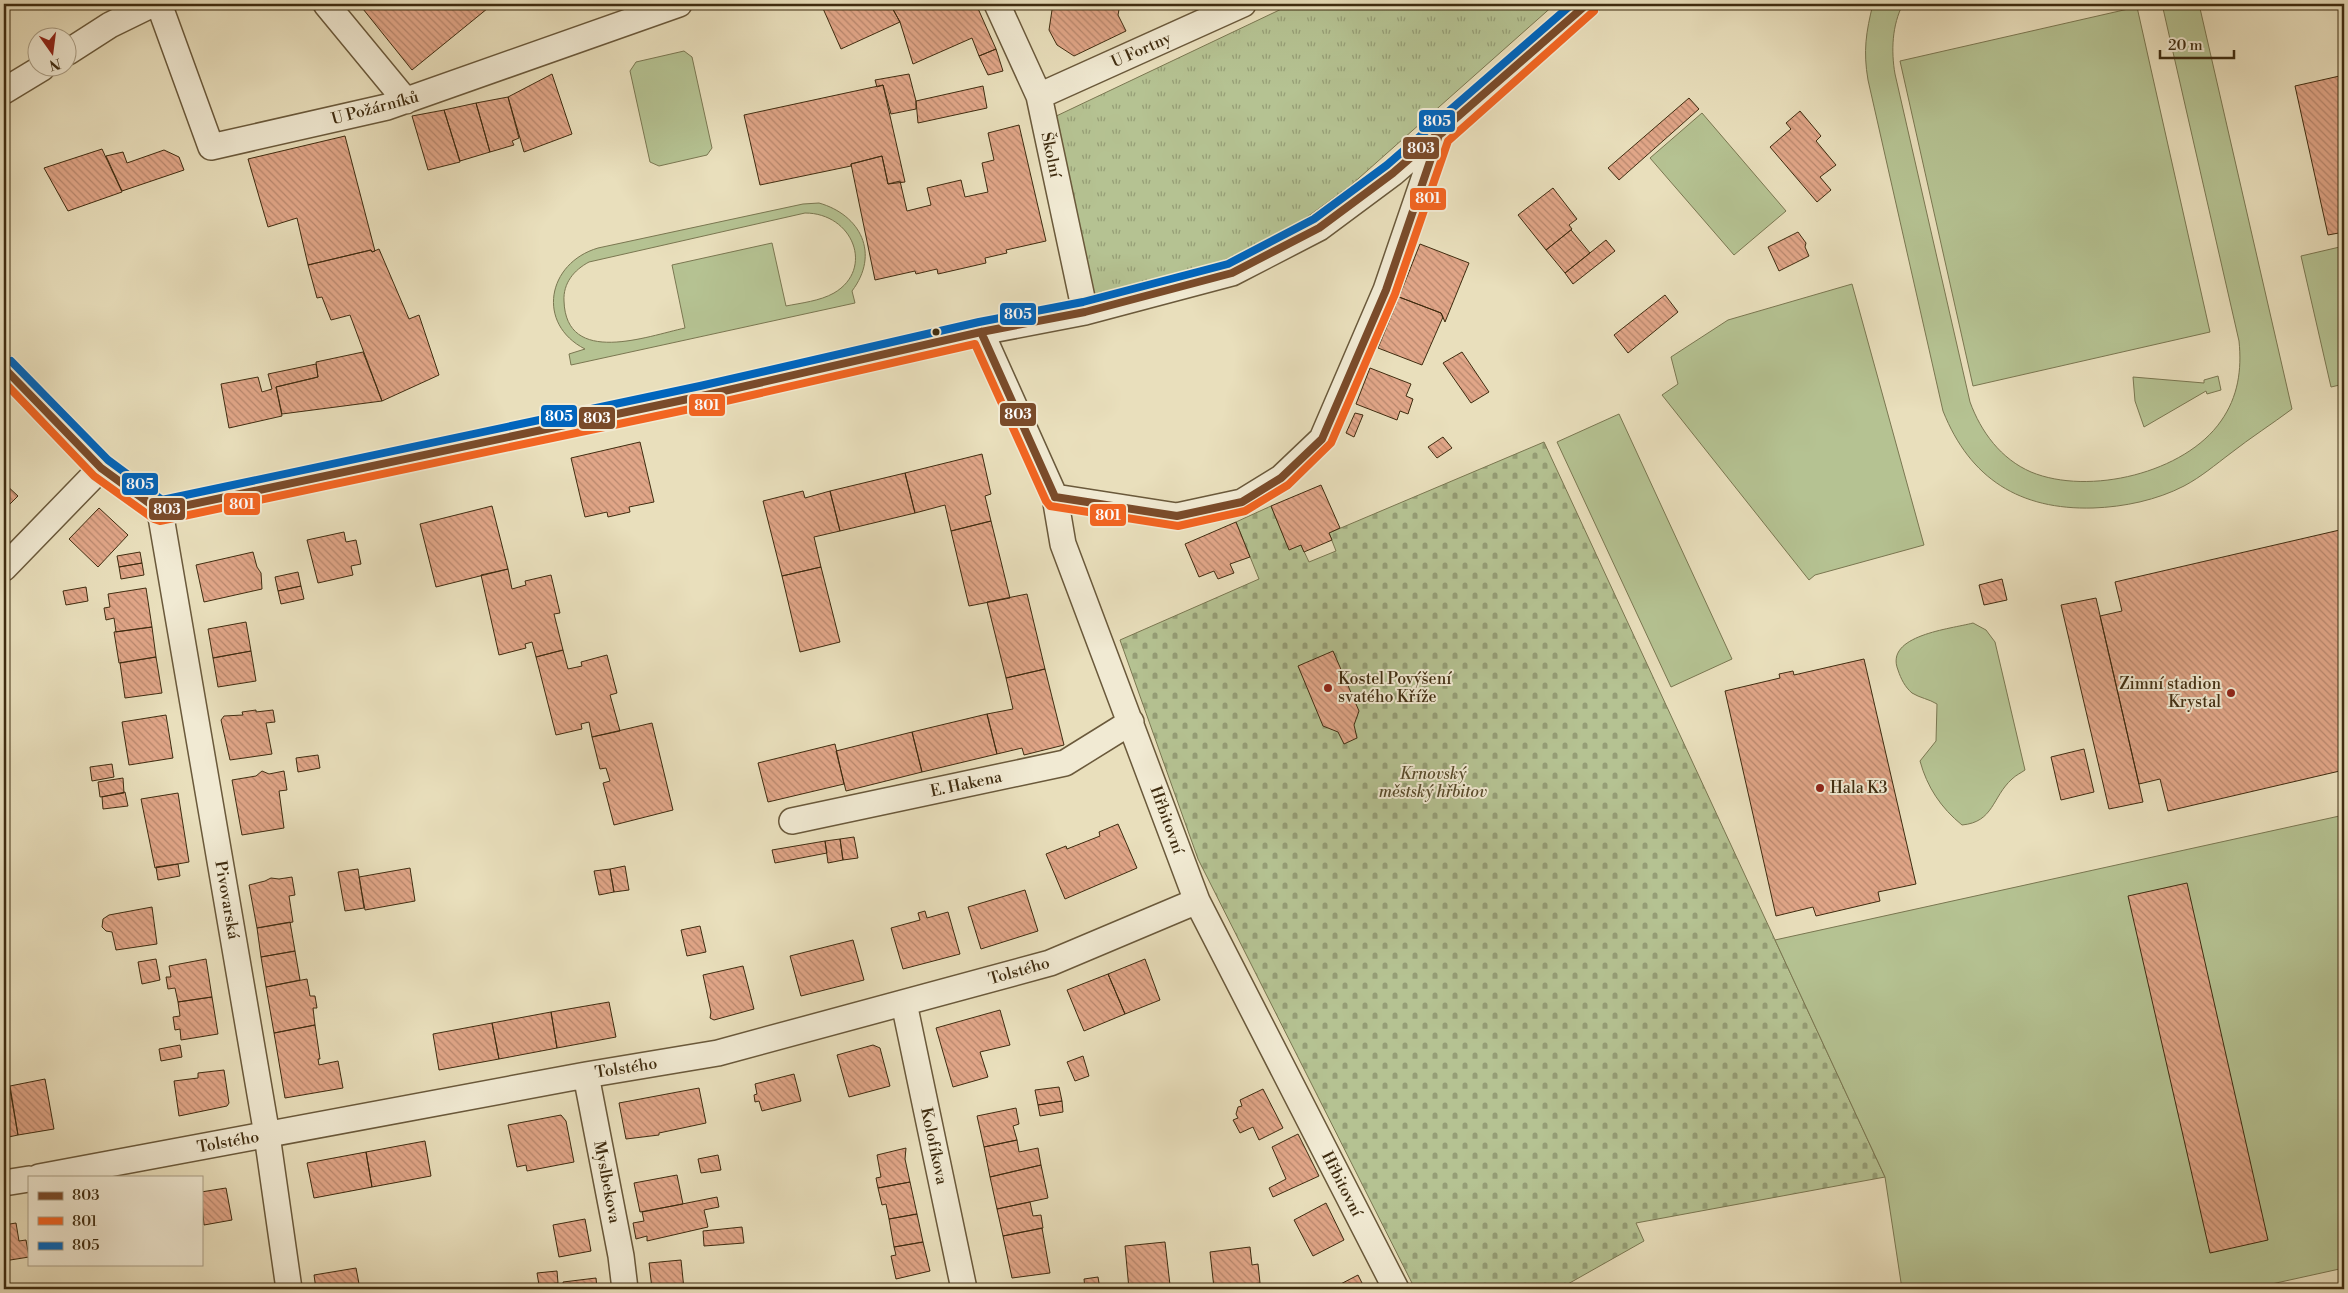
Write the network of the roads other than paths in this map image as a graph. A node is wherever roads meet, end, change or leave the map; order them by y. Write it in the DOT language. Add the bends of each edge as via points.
graph roads {
  1 [pos="153,4"];
  2 [pos="159,4"];
  3 [pos="326,4"];
  4 [pos="679,4"];
  5 [pos="997,4"];
  6 [pos="1243,4"];
  7 [pos="1587,4"];
  8 [pos="627,12"];
  9 [pos="78,46"];
  10 [pos="28,76"];
  11 [pos="4,91"];
  12 [pos="1038,96"];
  13 [pos="406,101"];
  14 [pos="1439,135"];
  15 [pos="1085,312"];
  16 [pos="981,332"];
  17 [pos="4,368"];
  18 [pos="101,468"];
  19 [pos="1055,497"];
  20 [pos="160,511"];
  21 [pos="4,568"];
  22 [pos="1131,722"];
  23 [pos="792,821"];
  24 [pos="1197,901"];
  25 [pos="904,1003"];
  26 [pos="586,1075"];
  27 [pos="267,1135"];
  28 [pos="44,1176"];
  29 [pos="28,1179"];
  30 [pos="4,1183"];
  31 [pos="289,1289"];
  32 [pos="625,1289"];
  33 [pos="964,1289"];
  34 [pos="1396,1289"];
  1 -- 9 [label="street"];
  2 -- 13 [label="street, U Požárníků" via="211,147"];
  3 -- 13 [label="street"];
  4 -- 8 [label="street, U Požárníků"];
  5 -- 12 [label="street, Školní"];
  6 -- 12 [label="street, U Fortny"];
  7 -- 14 [label="street"];
  8 -- 13 [label="street, U Požárníků"];
  10 -- 11 [label="street"];
  12 -- 15 [label="street, Školní"];
  14 -- 15 [label="street" via="1319,228 1276,252 1232,273"];
  14 -- 19 [label="street" via="1386,290 1322,439 1281,478 1242,502 1177,516"];
  15 -- 16 [label="street"];
  16 -- 19 [label="street, Hřbitovní"];
  16 -- 20 [label="street" via="702,396"];
  17 -- 18 [label="street"];
  18 -- 20 [label="street"];
  18 -- 21 [label="street"];
  19 -- 22 [label="street, Hřbitovní" via="1063,544"];
  20 -- 27 [label="street, Pivovarská"];
  22 -- 23 [label="street, E. Hakena" via="1065,763"];
  22 -- 24 [label="street, Hřbitovní"];
  24 -- 25 [label="street, Tolstého" via="1050,963"];
  24 -- 34 [label="street, Hřbitovní"];
  25 -- 26 [label="street, Tolstého" via="718,1053"];
  25 -- 33 [label="street, Kolofíkova"];
  26 -- 27 [label="street, Tolstého"];
  26 -- 32 [label="street, Myslbekova"];
  27 -- 28 [label="street, Tolstého"];
  27 -- 31 [label="street, Pivovarská"];
  29 -- 30 [label="street"];
}
